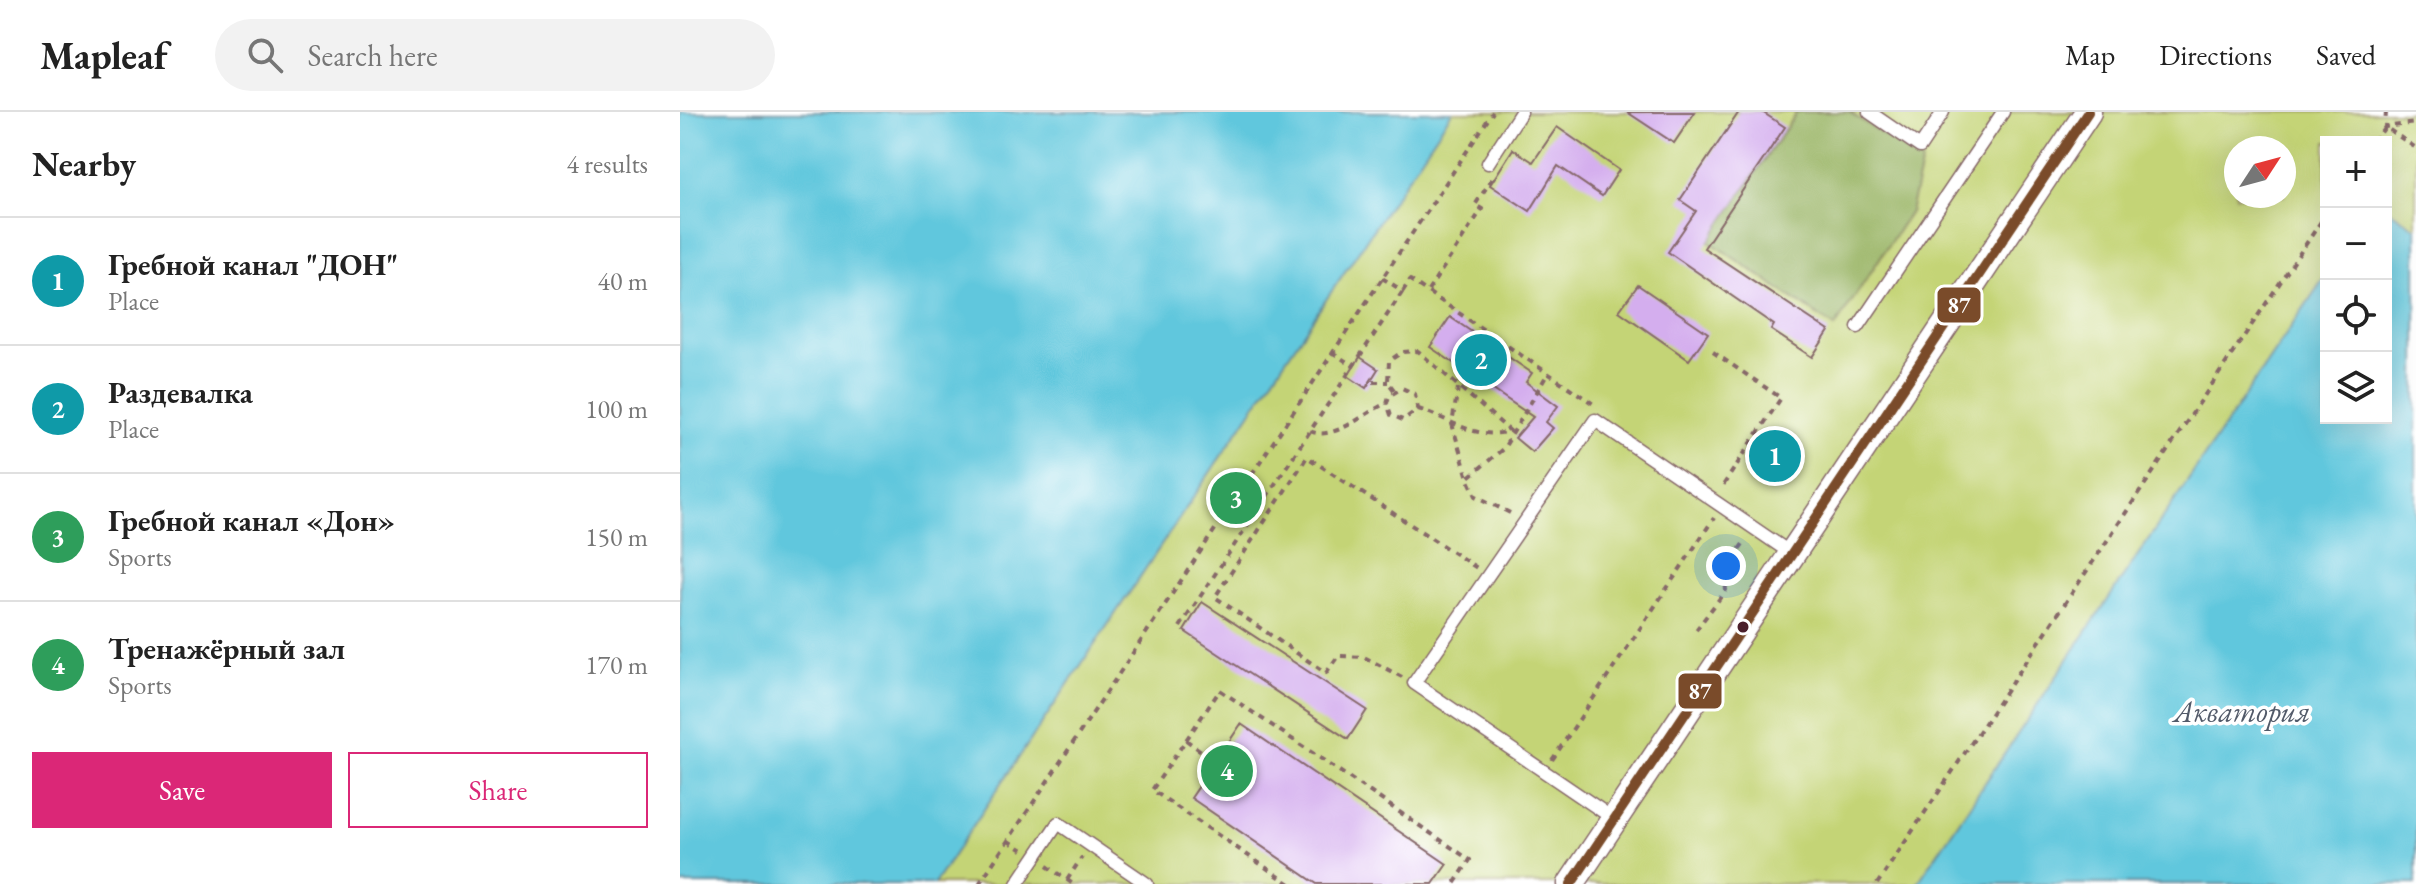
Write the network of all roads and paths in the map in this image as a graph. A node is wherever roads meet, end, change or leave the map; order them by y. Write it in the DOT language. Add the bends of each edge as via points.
graph roads {
  1 [pos="1493,112"];
  2 [pos="1521,112"];
  3 [pos="1869,112"];
  4 [pos="1943,112"];
  5 [pos="2003,112"];
  6 [pos="2088,112"];
  7 [pos="2386,112"];
  8 [pos="2416,123"];
  9 [pos="2385,127"];
  10 [pos="2378,136"];
  11 [pos="2416,148"];
  12 [pos="1467,150"];
  13 [pos="1488,163"];
  14 [pos="2320,223"];
  15 [pos="1382,278"];
  16 [pos="1403,291"];
  17 [pos="1428,291"];
  18 [pos="1858,327"];
  19 [pos="1332,352"];
  20 [pos="1713,352"];
  21 [pos="1353,366"];
  22 [pos="1548,373"];
  23 [pos="1373,382"];
  24 [pos="1388,382"];
  25 [pos="1458,387"];
  26 [pos="1394,390"];
  27 [pos="1387,403"];
  28 [pos="1418,409"];
  29 [pos="1601,409"];
  30 [pos="1452,424"];
  31 [pos="1310,431"];
  32 [pos="1510,431"];
  33 [pos="1468,478"];
  34 [pos="1722,506"];
  35 [pos="1515,516"];
  36 [pos="1754,528"];
  37 [pos="1792,554"];
  38 [pos="1489,576"];
  39 [pos="1180,627"];
  40 [pos="1696,630"];
  41 [pos="1414,683"];
  42 [pos="1186,740"];
  43 [pos="1208,756"];
  44 [pos="1544,772"];
  45 [pos="1614,819"];
  46 [pos="1090,845"];
  47 [pos="1067,880"];
  48 [pos="979,884"];
  49 [pos="1017,884"];
  50 [pos="1147,884"];
  51 [pos="1290,884"];
  52 [pos="1454,884"];
  53 [pos="1571,884"];
  54 [pos="1877,884"];
  1 -- 12 [label="path"];
  2 -- 13 [label="lane"];
  3 -- 4 [label="lane" via="1920,147"];
  5 -- 18 [label="lane"];
  6 -- 37 [label="street"];
  7 -- 9 [label="path"];
  8 -- 9 [label="path"];
  9 -- 10 [label="path"];
  9 -- 11 [label="path"];
  12 -- 13 [label="path"];
  12 -- 15 [label="path"];
  13 -- 17 [label="path" via="1493,177 1475,205 1482,209"];
  14 -- 54 [label="path"];
  15 -- 16 [label="path"];
  15 -- 19 [label="path"];
  16 -- 17 [label="path" via="1410,280"];
  16 -- 21 [label="path"];
  17 -- 22 [label="path"];
  19 -- 21 [label="path"];
  19 -- 48 [label="path"];
  20 -- 34 [label="path" via="1781,398 1721,488 1730,495"];
  21 -- 31 [label="path"];
  22 -- 29 [label="path"];
  22 -- 32 [label="path"];
  23 -- 24 [label="path"];
  24 -- 25 [label="path" via="1389,361 1409,351 1425,355"];
  24 -- 26 [label="path"];
  25 -- 30 [label="path"];
  25 -- 32 [label="path"];
  26 -- 27 [label="path"];
  26 -- 28 [label="path" via="1409,390"];
  27 -- 28 [label="path" via="1391,415 1403,420"];
  27 -- 31 [label="path" via="1335,431"];
  28 -- 30 [label="path"];
  30 -- 32 [label="path" via="1486,434"];
  30 -- 33 [label="path"];
  31 -- 39 [label="path"];
  32 -- 33 [label="path" via="1504,448"];
  33 -- 35 [label="path" via="1476,496"];
  34 -- 36 [label="lane"];
  34 -- 38 [label="lane" via="1595,420"];
  34 -- 44 [label="path"];
  36 -- 37 [label="lane"];
  36 -- 40 [label="path" via="1724,571 1726,590"];
  37 -- 45 [label="street"];
  38 -- 41 [label="lane"];
  38 -- 41 [label="path" via="1307,457 1215,597 1326,673 1338,656 1364,657"];
  41 -- 44 [label="lane"];
  42 -- 43 [label="path"];
  42 -- 51 [label="path" via="1152,790"];
  42 -- 52 [label="path" via="1220,690 1470,860"];
  44 -- 45 [label="lane"];
  45 -- 53 [label="street"];
  46 -- 47 [label="path"];
  46 -- 49 [label="lane" via="1058,823"];
  46 -- 50 [label="lane"];
}
